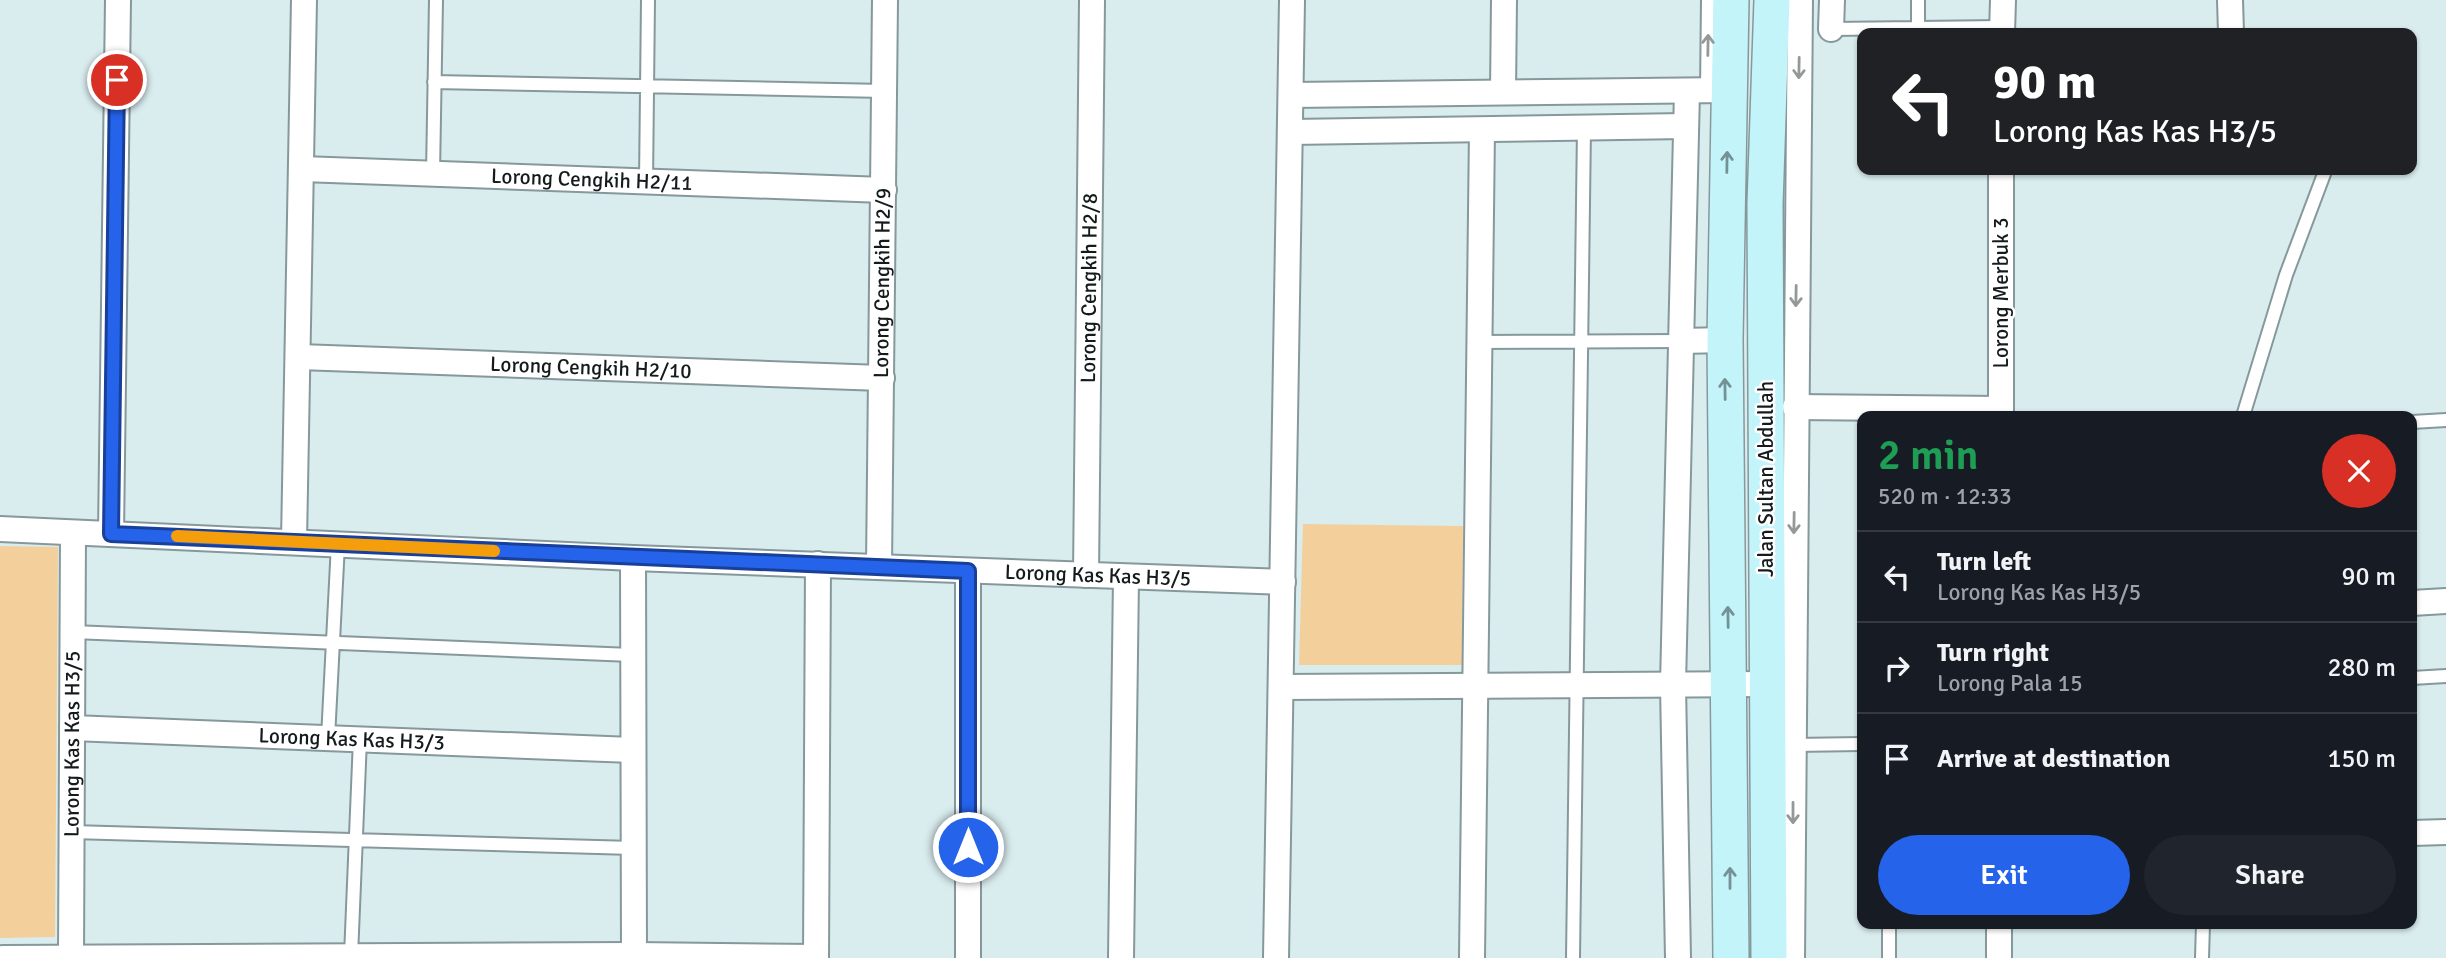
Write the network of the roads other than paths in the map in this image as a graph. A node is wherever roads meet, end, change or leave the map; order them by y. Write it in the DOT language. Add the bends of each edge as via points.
graph roads {
  1 [pos="118,0"];
  2 [pos="304,0"];
  3 [pos="436,0"];
  4 [pos="648,0"];
  5 [pos="885,0"];
  6 [pos="1092,0"];
  7 [pos="1292,0"];
  8 [pos="1504,0"];
  9 [pos="1708,0"];
  10 [pos="1731,0"];
  11 [pos="1772,0"];
  12 [pos="1800,0"];
  13 [pos="1832,0"];
  14 [pos="1918,0"];
  15 [pos="2003,0"];
  16 [pos="2230,0"];
  17 [pos="1918,28"];
  18 [pos="2002,28"];
  19 [pos="2231,28"];
  20 [pos="1831,29"];
  21 [pos="1857,29"];
  22 [pos="434,82"];
  23 [pos="647,86"];
  24 [pos="1707,90"];
  25 [pos="885,91"];
  26 [pos="1503,92"];
  27 [pos="1291,94"];
  28 [pos="1686,126"];
  29 [pos="1584,128"];
  30 [pos="1482,130"];
  31 [pos="1290,131"];
  32 [pos="302,170"];
  33 [pos="433,174"];
  34 [pos="2001,175"];
  35 [pos="2323,175"];
  36 [pos="646,182"];
  37 [pos="884,190"];
  38 [pos="1725,340"];
  39 [pos="1581,341"];
  40 [pos="1681,341"];
  41 [pos="1480,342"];
  42 [pos="299,357"];
  43 [pos="882,378"];
  44 [pos="1795,407"];
  45 [pos="1877,411"];
  46 [pos="2001,411"];
  47 [pos="2245,411"];
  48 [pos="2446,420"];
  49 [pos="2417,422"];
  50 [pos="0,528"];
  51 [pos="73,533"];
  52 [pos="111,534"];
  53 [pos="294,541"];
  54 [pos="338,544"];
  55 [pos="633,558"];
  56 [pos="818,564"];
  57 [pos="879,567"];
  58 [pos="968,571"];
  59 [pos="1086,575"];
  60 [pos="1126,578"];
  61 [pos="1283,582"];
  62 [pos="2446,601"];
  63 [pos="2417,603"];
  64 [pos="73,632"];
  65 [pos="333,641"];
  66 [pos="632,655"];
  67 [pos="2446,676"];
  68 [pos="2417,678"];
  69 [pos="1768,684"];
  70 [pos="1674,685"];
  71 [pos="1729,685"];
  72 [pos="1578,686"];
  73 [pos="1282,687"];
  74 [pos="1476,687"];
  75 [pos="72,728"];
  76 [pos="328,738"];
  77 [pos="360,739"];
  78 [pos="1793,744"];
  79 [pos="1857,744"];
  80 [pos="632,750"];
  81 [pos="72,832"];
  82 [pos="2446,832"];
  83 [pos="2417,833"];
  84 [pos="356,840"];
  85 [pos="633,848"];
  86 [pos="1889,929"];
  87 [pos="1999,929"];
  88 [pos="2203,929"];
  89 [pos="634,955"];
  90 [pos="351,956"];
  91 [pos="56,957"];
  92 [pos="324,957"];
  93 [pos="3,958"];
  94 [pos="816,958"];
  95 [pos="968,958"];
  96 [pos="1121,958"];
  97 [pos="1276,958"];
  98 [pos="1472,958"];
  99 [pos="1573,958"];
  100 [pos="1678,958"];
  101 [pos="1731,958"];
  102 [pos="1769,958"];
  103 [pos="1792,958"];
  104 [pos="1889,958"];
  105 [pos="1999,958"];
  106 [pos="2202,958"];
  1 -- 52 [label="street"];
  2 -- 32 [label="street"];
  3 -- 22 [label="lane"];
  4 -- 23 [label="lane"];
  5 -- 25 [label="street, Lorong Cengkih H2/9"];
  6 -- 59 [label="street, Lorong Cengkih H2/8"];
  7 -- 27 [label="street"];
  8 -- 26 [label="street"];
  24 -- 9 [label="lane, one-way"];
  10 -- 24 [label="main road, Jalan Sultan Abdullah"];
  11 -- 69 [label="main road, Jalan Sultan Abdullah" via="1765,204"];
  12 -- 44 [label="street, one-way"];
  13 -- 20 [label="street"];
  14 -- 17 [label="lane"];
  15 -- 18 [label="street"];
  16 -- 19 [label="street"];
  20 -- 21 [label="lane"];
  22 -- 23 [label="lane"];
  22 -- 33 [label="lane"];
  23 -- 25 [label="lane"];
  23 -- 36 [label="lane"];
  24 -- 26 [label="street"];
  24 -- 28 [label="street"];
  38 -- 24 [label="main road, Jalan Sultan Abdullah, one-way"];
  25 -- 37 [label="street, Lorong Cengkih H2/9"];
  26 -- 27 [label="street"];
  27 -- 31 [label="street"];
  28 -- 29 [label="street"];
  28 -- 40 [label="street"];
  29 -- 30 [label="street"];
  29 -- 39 [label="lane"];
  30 -- 31 [label="street"];
  30 -- 41 [label="street"];
  31 -- 61 [label="street"];
  32 -- 33 [label="street, Lorong Cengkih H2/11"];
  32 -- 42 [label="street"];
  33 -- 36 [label="street, Lorong Cengkih H2/11"];
  34 -- 46 [label="street, Lorong Merbuk 3"];
  35 -- 47 [label="lane"];
  36 -- 37 [label="street, Lorong Cengkih H2/11"];
  37 -- 43 [label="street, Lorong Cengkih H2/9"];
  38 -- 40 [label="street"];
  71 -- 38 [label="main road, Jalan Sultan Abdullah, one-way"];
  39 -- 40 [label="lane"];
  39 -- 41 [label="lane"];
  39 -- 72 [label="lane"];
  40 -- 70 [label="street"];
  41 -- 74 [label="street"];
  42 -- 43 [label="street, Lorong Cengkih H2/10"];
  42 -- 53 [label="street"];
  43 -- 57 [label="street, Lorong Cengkih H2/9"];
  44 -- 45 [label="street"];
  44 -- 78 [label="street, one-way"];
  48 -- 49 [label="lane"];
  50 -- 51 [label="street, Lorong Kas Kas H3/5"];
  51 -- 52 [label="street, Lorong Kas Kas H3/5"];
  51 -- 64 [label="street, Lorong Kas Kas H3/5"];
  52 -- 53 [label="street, Lorong Kas Kas H3/5"];
  53 -- 54 [label="street, Lorong Kas Kas H3/5"];
  54 -- 55 [label="street, Lorong Kas Kas H3/5"];
  54 -- 65 [label="lane"];
  55 -- 56 [label="street, Lorong Kas Kas H3/5"];
  55 -- 66 [label="street"];
  56 -- 57 [label="street, Lorong Kas Kas H3/5"];
  56 -- 94 [label="street"];
  57 -- 58 [label="street, Lorong Kas Kas H3/5"];
  58 -- 59 [label="street, Lorong Kas Kas H3/5"];
  58 -- 95 [label="street"];
  59 -- 60 [label="street, Lorong Kas Kas H3/5"];
  60 -- 61 [label="street, Lorong Kas Kas H3/5"];
  60 -- 96 [label="street"];
  61 -- 73 [label="street"];
  62 -- 63 [label="street"];
  64 -- 65 [label="lane"];
  64 -- 75 [label="street, Lorong Kas Kas H3/5"];
  65 -- 66 [label="lane"];
  65 -- 76 [label="lane"];
  66 -- 80 [label="street"];
  67 -- 68 [label="lane"];
  69 -- 71 [label="street"];
  69 -- 102 [label="main road, Jalan Sultan Abdullah"];
  70 -- 71 [label="street"];
  70 -- 72 [label="street"];
  70 -- 100 [label="street"];
  101 -- 71 [label="main road, Jalan Sultan Abdullah, one-way"];
  72 -- 74 [label="street"];
  72 -- 99 [label="lane"];
  73 -- 74 [label="street"];
  73 -- 97 [label="street"];
  74 -- 98 [label="street"];
  75 -- 76 [label="street, Lorong Kas Kas H3/3"];
  75 -- 81 [label="street, Lorong Kas Kas H3/5"];
  76 -- 77 [label="street, Lorong Kas Kas H3/3"];
  77 -- 80 [label="street, Lorong Kas Kas H3/3"];
  77 -- 84 [label="lane"];
  78 -- 79 [label="lane"];
  78 -- 103 [label="street, one-way"];
  80 -- 85 [label="street"];
  81 -- 84 [label="lane"];
  81 -- 91 [label="street, Lorong Kas Kas H3/5"];
  82 -- 83 [label="street"];
  84 -- 85 [label="lane"];
  84 -- 90 [label="lane"];
  85 -- 89 [label="street"];
  86 -- 104 [label="lane"];
  87 -- 105 [label="street"];
  88 -- 106 [label="lane"];
  89 -- 90 [label="street"];
  89 -- 94 [label="street"];
  90 -- 92 [label="street"];
  91 -- 92 [label="street"];
  91 -- 93 [label="street"];
}
